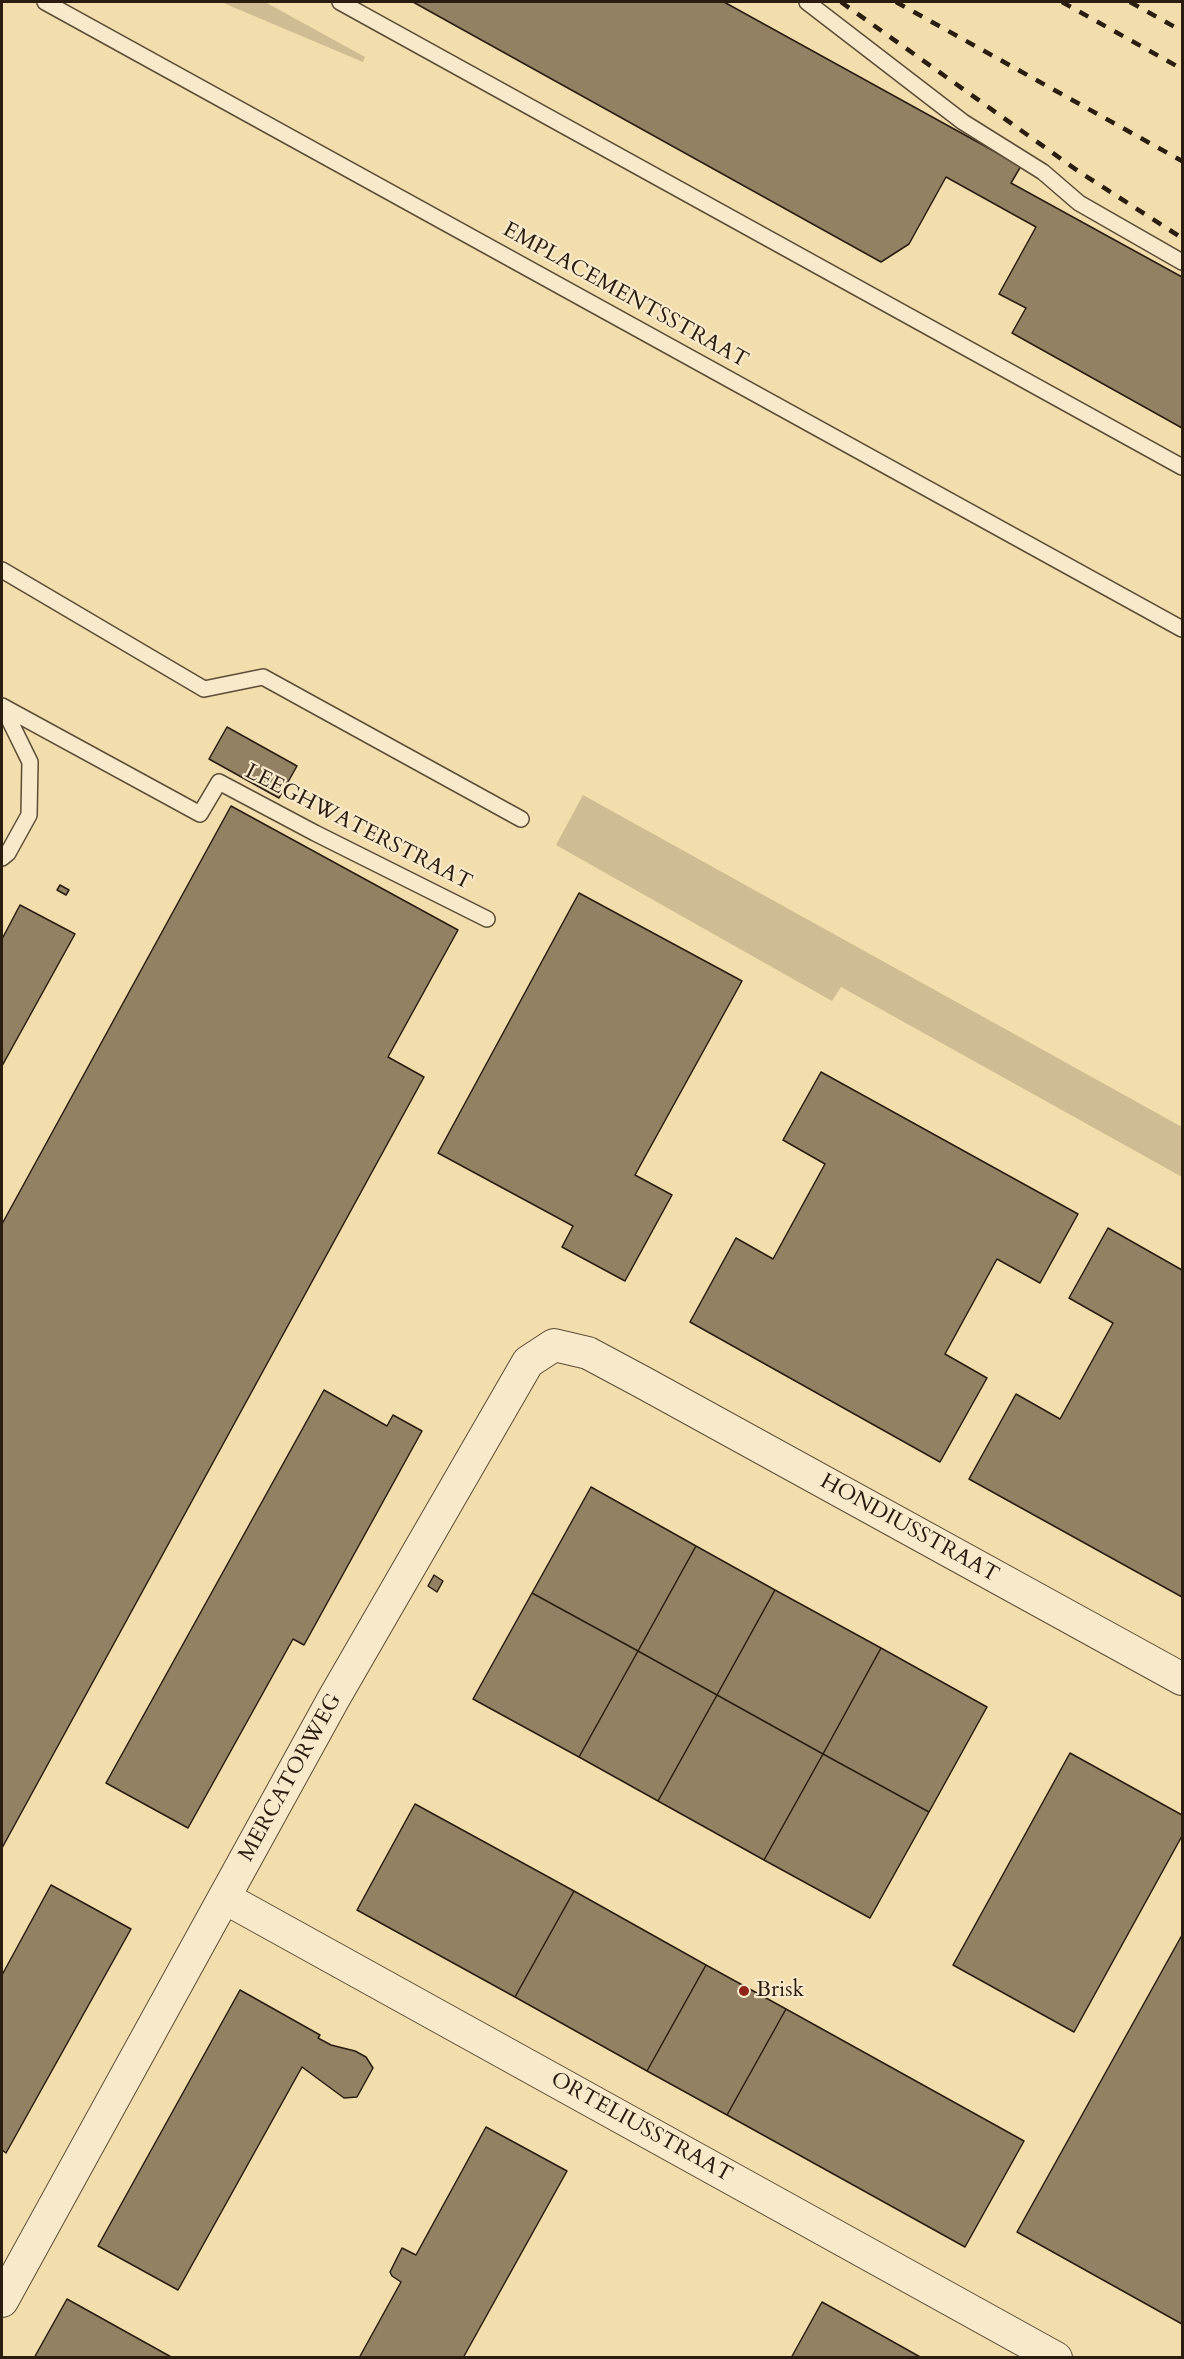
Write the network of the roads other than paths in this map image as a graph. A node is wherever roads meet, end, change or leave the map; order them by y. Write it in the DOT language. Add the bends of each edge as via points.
graph roads {
  1 [pos="45,2"];
  2 [pos="340,2"];
  3 [pos="807,2"];
  4 [pos="1182,262"];
  5 [pos="1182,467"];
  6 [pos="2,570"];
  7 [pos="1182,629"];
  8 [pos="2,706"];
  9 [pos="521,819"];
  10 [pos="2,858"];
  11 [pos="487,919"];
  12 [pos="635,1378"];
  13 [pos="1182,1679"];
  14 [pos="225,1898"];
  15 [pos="2,2301"];
  16 [pos="1056,2358"];
  1 -- 7 [label="lane, EMPLACEMENTSSTRAAT"];
  2 -- 5 [label="lane"];
  3 -- 4 [label="lane" via="963,122 1043,172 1079,203"];
  6 -- 9 [label="lane" via="204,689 263,677"];
  8 -- 10 [label="lane" via="30,762 29,815"];
  8 -- 11 [label="lane, LEEGHWATERSTRAAT" via="200,814 219,782"];
  12 -- 13 [label="street, HONDIUSSTRAAT"];
  12 -- 14 [label="street, MERCATORWEG" via="588,1353 554,1345 528,1362 334,1698"];
  14 -- 15 [label="street, MERCATORWEG"];
  14 -- 16 [label="street, ORTELIUSSTRAAT"];
}
